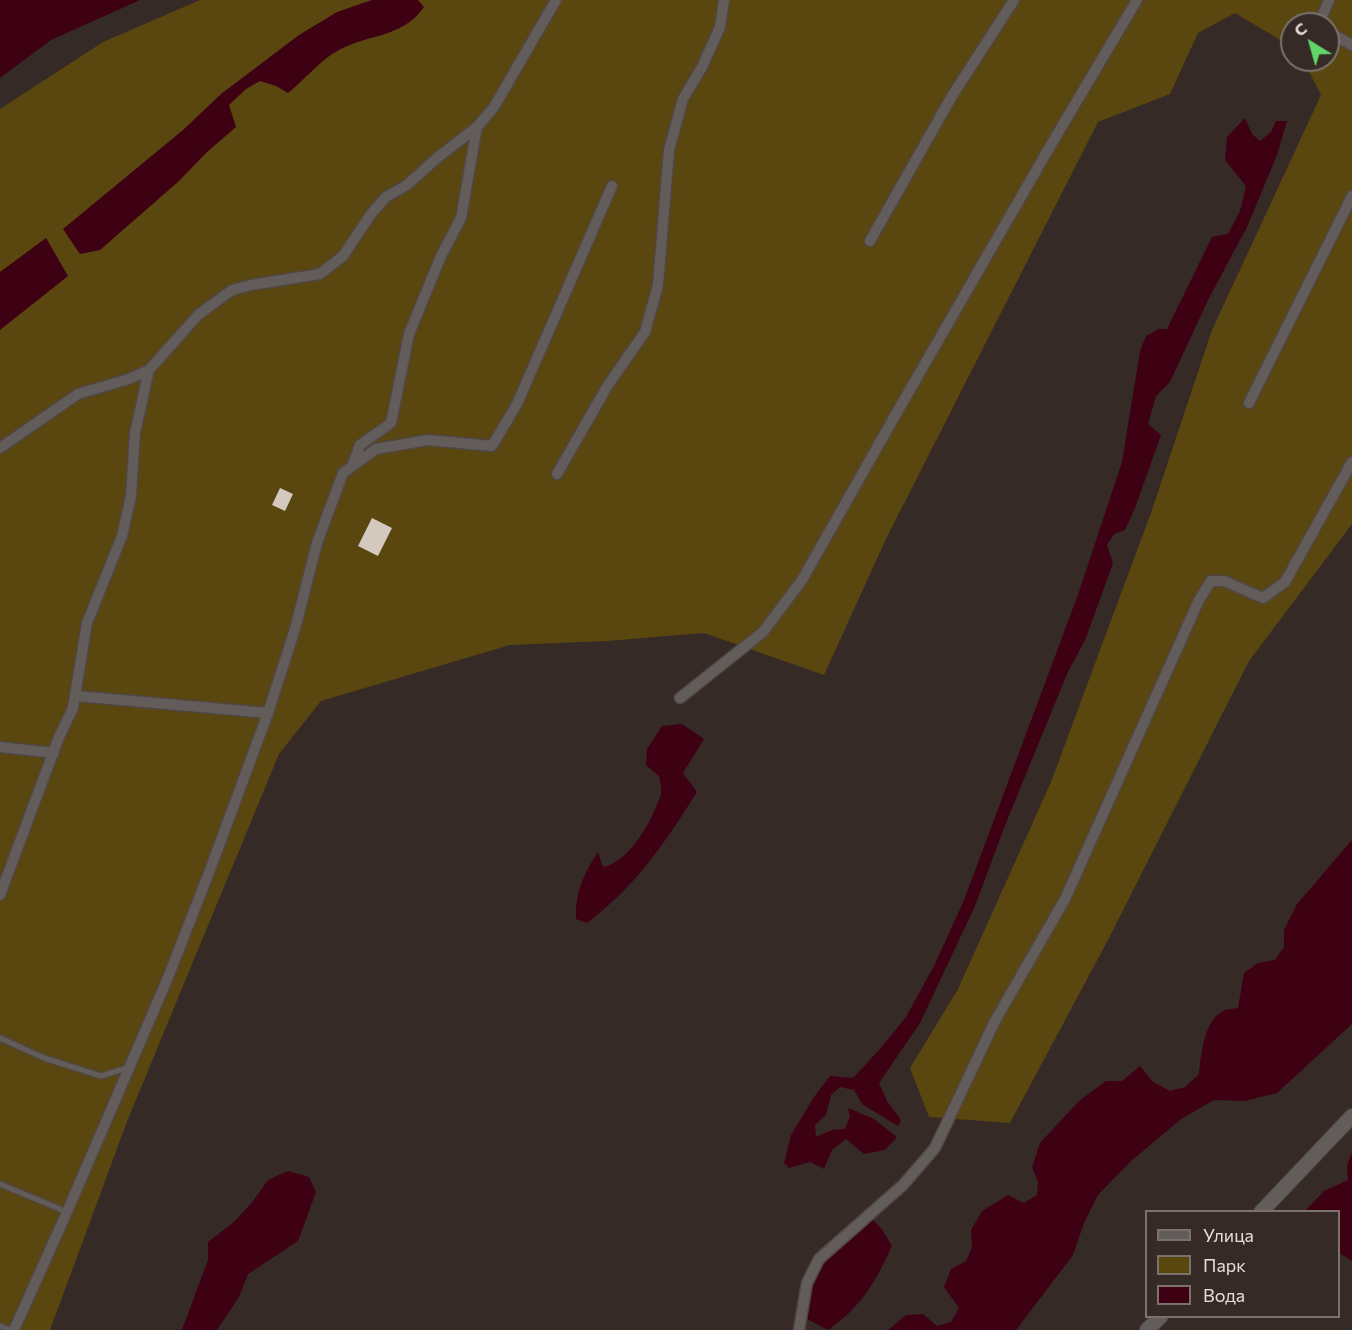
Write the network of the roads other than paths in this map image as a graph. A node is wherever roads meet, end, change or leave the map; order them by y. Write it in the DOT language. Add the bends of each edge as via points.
graph roads {
  1 [pos="556,0"];
  2 [pos="724,0"];
  3 [pos="1014,0"];
  4 [pos="1137,0"];
  5 [pos="477,127"];
  6 [pos="612,186"];
  7 [pos="1352,196"];
  8 [pos="870,241"];
  9 [pos="149,370"];
  10 [pos="1250,404"];
  11 [pos="0,448"];
  12 [pos="1352,462"];
  13 [pos="351,466"];
  14 [pos="557,474"];
  15 [pos="76,696"];
  16 [pos="680,698"];
  17 [pos="268,713"];
  18 [pos="0,747"];
  19 [pos="54,753"];
  20 [pos="0,895"];
  21 [pos="0,1038"];
  22 [pos="129,1067"];
  23 [pos="1352,1116"];
  24 [pos="0,1184"];
  25 [pos="1264,1210"];
  26 [pos="68,1212"];
  27 [pos="1160,1318"];
  28 [pos="0,1326"];
  29 [pos="10,1330"];
  30 [pos="14,1330"];
  31 [pos="799,1330"];
  32 [pos="1147,1330"];
  1 -- 5 [label="street" via="494,107"];
  2 -- 14 [label="street" via="720,27 683,99 669,150 658,285 645,332 608,385"];
  3 -- 8 [label="street" via="952,96"];
  4 -- 16 [label="street" via="802,580 763,632"];
  5 -- 9 [label="street" via="407,185 386,197 343,256 320,274 232,290 198,315"];
  5 -- 13 [label="street" via="461,218 409,334 391,423 360,444"];
  6 -- 13 [label="street" via="517,404 492,446 428,440 376,449"];
  7 -- 10 [label="street"];
  9 -- 11 [label="street" via="78,394"];
  9 -- 15 [label="street" via="135,433 131,496 122,536 87,623"];
  12 -- 31 [label="street" via="1285,582 1263,598 1224,581 1211,581 1065,899 995,1021 935,1148 903,1185 819,1259 807,1283"];
  13 -- 17 [label="street" via="343,473 317,543"];
  15 -- 17 [label="street"];
  15 -- 19 [label="street"];
  17 -- 22 [label="street" via="167,980"];
  18 -- 19 [label="street"];
  19 -- 20 [label="street"];
  21 -- 22 [label="lane" via="44,1058 101,1076"];
  22 -- 26 [label="street"];
  23 -- 25 [label="street"];
  24 -- 26 [label="lane"];
  26 -- 30 [label="street"];
  27 -- 32 [label="street"];
  28 -- 29 [label="lane"];
}
